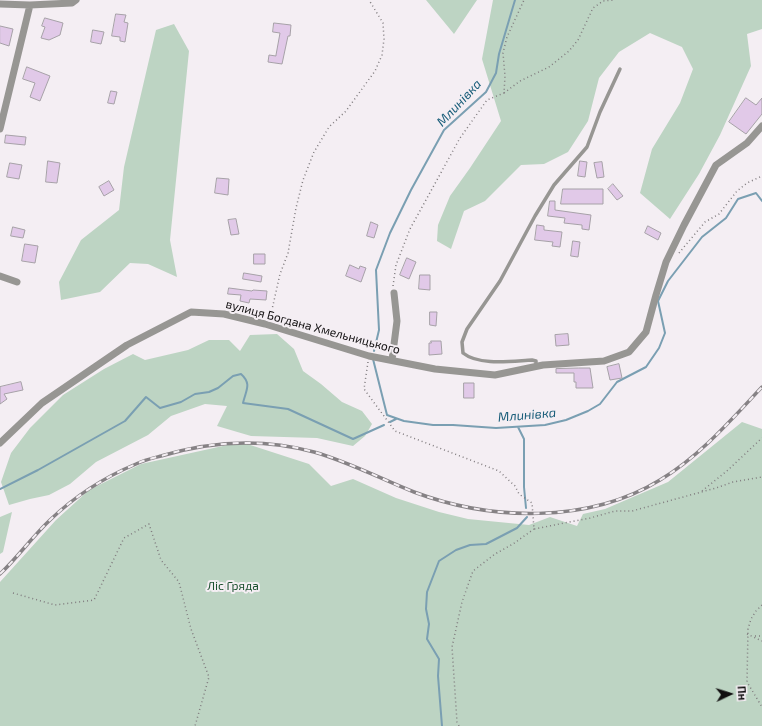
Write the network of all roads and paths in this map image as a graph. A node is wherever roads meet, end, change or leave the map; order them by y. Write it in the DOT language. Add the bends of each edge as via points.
graph roads {
  1 [pos="76,0"];
  2 [pos="368,0"];
  3 [pos="524,0"];
  4 [pos="614,0"];
  5 [pos="0,4"];
  6 [pos="30,5"];
  7 [pos="620,69"];
  8 [pos="504,93"];
  9 [pos="762,126"];
  10 [pos="0,129"];
  11 [pos="762,176"];
  12 [pos="676,254"];
  13 [pos="0,276"];
  14 [pos="18,282"];
  15 [pos="394,294"];
  16 [pos="265,324"];
  17 [pos="369,356"];
  18 [pos="392,360"];
  19 [pos="536,367"];
  20 [pos="762,438"];
  21 [pos="0,443"];
  22 [pos="762,477"];
  23 [pos="700,492"];
  24 [pos="534,528"];
  25 [pos="13,593"];
  26 [pos="762,605"];
  27 [pos="747,634"];
  28 [pos="753,636"];
  29 [pos="762,636"];
  30 [pos="762,641"];
  31 [pos="762,707"];
  32 [pos="196,726"];
  33 [pos="459,726"];
  1 -- 6 [label="street" via="72,3"];
  2 -- 16 [label="path" via="383,23 382,55 375,71 346,111 329,127 314,152 296,208 288,253 280,274 271,314"];
  3 -- 8 [label="path" via="503,53"];
  4 -- 8 [label="path" via="602,1 593,8 578,40 569,51 549,67 520,81"];
  5 -- 6 [label="street"];
  6 -- 10 [label="street"];
  7 -- 19 [label="lane" via="587,147 554,185 500,280 467,329 462,342 463,353 469,358 532,360 536,362"];
  8 -- 15 [label="path" via="487,100 460,138 410,229 396,265 392,282"];
  9 -- 19 [label="street, вулиця Богдана Хмельницького" via="747,143 716,165 666,262 646,332 630,352 604,361"];
  11 -- 12 [label="path" via="737,191 719,214 705,222"];
  13 -- 14 [label="street"];
  15 -- 18 [label="street" via="397,321"];
  16 -- 17 [label="street, вулиця Богдана Хмельницького"];
  16 -- 21 [label="street, вулиця Богдана Хмельницького" via="224,314 191,312 127,345 42,403"];
  17 -- 18 [label="street, вулиця Богдана Хмельницького"];
  17 -- 24 [label="path" via="364,389 395,431 499,471 515,486 519,494 532,503"];
  18 -- 19 [label="street, вулиця Богдана Хмельницького" via="435,369 495,375"];
  20 -- 23 [label="path"];
  22 -- 23 [label="path"];
  23 -- 24 [label="path" via="632,511 615,511"];
  24 -- 33 [label="path" via="473,571 462,602 452,647"];
  25 -- 32 [label="path" via="55,605 94,600 124,538 148,524 161,560 179,582 191,629 209,677"];
  26 -- 27 [label="path" via="751,619"];
  27 -- 28 [label="path"];
  27 -- 31 [label="path" via="747,682"];
  28 -- 29 [label="path"];
  28 -- 30 [label="path"];
}
